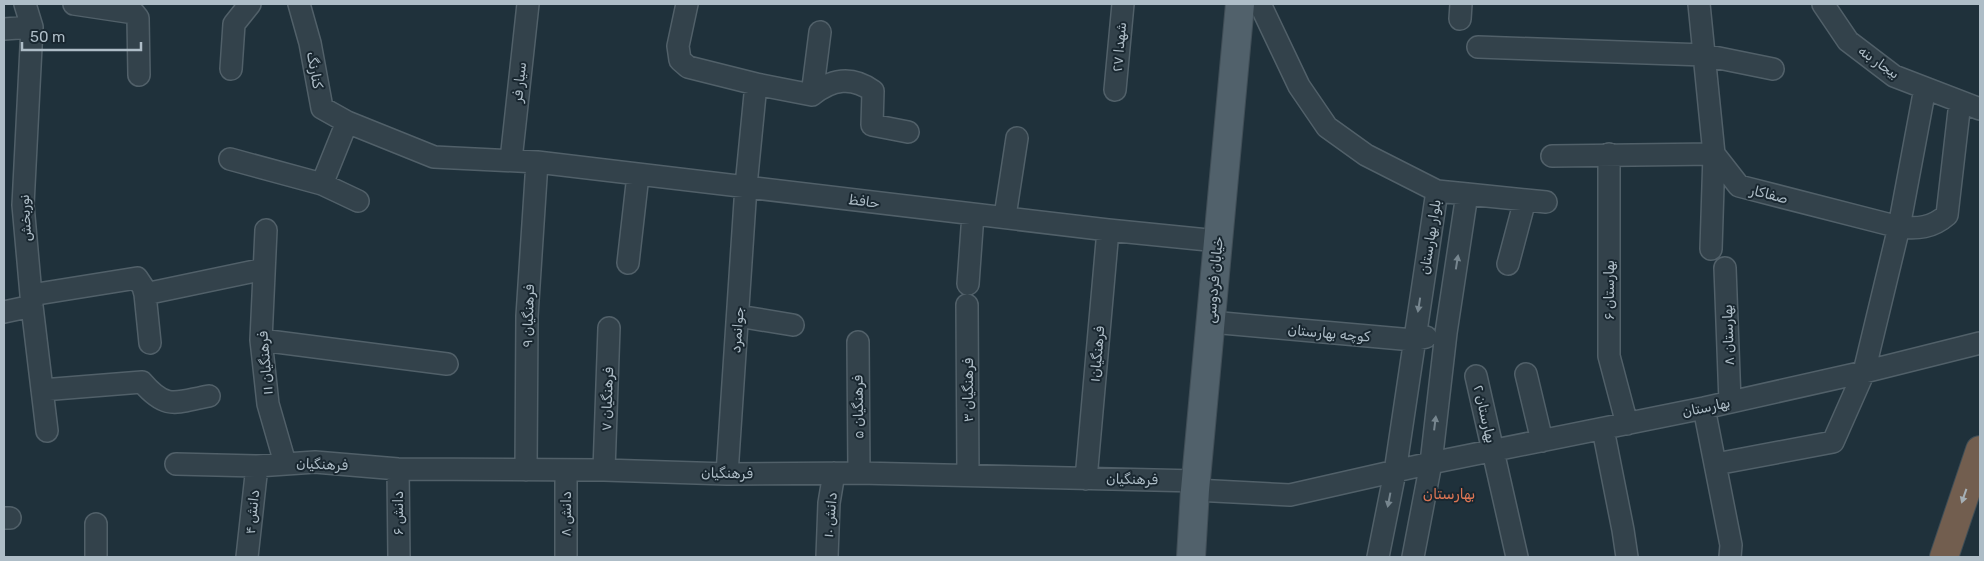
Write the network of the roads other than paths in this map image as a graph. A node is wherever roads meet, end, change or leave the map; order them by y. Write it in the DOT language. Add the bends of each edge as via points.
graph roads {
  1 [pos="25,4"];
  2 [pos="74,4"];
  3 [pos="250,4"];
  4 [pos="299,4"];
  5 [pos="528,4"];
  6 [pos="687,4"];
  7 [pos="1122,4"];
  8 [pos="1240,4"];
  9 [pos="1260,4"];
  10 [pos="1699,4"];
  11 [pos="1823,4"];
  12 [pos="32,27"];
  13 [pos="4,28"];
  14 [pos="820,32"];
  15 [pos="1478,47"];
  16 [pos="1704,55"];
  17 [pos="230,69"];
  18 [pos="1773,69"];
  19 [pos="139,75"];
  20 [pos="756,84"];
  21 [pos="1925,88"];
  22 [pos="1115,90"];
  23 [pos="812,95"];
  24 [pos="1960,102"];
  25 [pos="1980,108"];
  26 [pos="347,122"];
  27 [pos="908,132"];
  28 [pos="1016,138"];
  29 [pos="1609,154"];
  30 [pos="1714,154"];
  31 [pos="1552,156"];
  32 [pos="230,159"];
  33 [pos="511,160"];
  34 [pos="537,162"];
  35 [pos="638,175"];
  36 [pos="322,184"];
  37 [pos="746,186"];
  38 [pos="1437,190"];
  39 [pos="1467,194"];
  40 [pos="1525,200"];
  41 [pos="358,201"];
  42 [pos="1546,202"];
  43 [pos="972,214"];
  44 [pos="1005,216"];
  45 [pos="1899,227"];
  46 [pos="266,230"];
  47 [pos="1108,230"];
  48 [pos="1218,241"];
  49 [pos="1711,249"];
  50 [pos="628,264"];
  51 [pos="1508,264"];
  52 [pos="1725,268"];
  53 [pos="264,269"];
  54 [pos="968,284"];
  55 [pos="145,294"];
  56 [pos="31,300"];
  57 [pos="968,305"];
  58 [pos="4,312"];
  59 [pos="738,316"];
  60 [pos="1211,322"];
  61 [pos="793,325"];
  62 [pos="609,328"];
  63 [pos="1446,333"];
  64 [pos="260,340"];
  65 [pos="1413,340"];
  66 [pos="150,342"];
  67 [pos="858,342"];
  68 [pos="1980,343"];
  69 [pos="447,364"];
  70 [pos="1864,372"];
  71 [pos="1526,374"];
  72 [pos="1476,376"];
  73 [pos="42,390"];
  74 [pos="209,396"];
  75 [pos="1730,402"];
  76 [pos="1704,408"];
  77 [pos="1628,424"];
  78 [pos="1603,429"];
  79 [pos="47,431"];
  80 [pos="1542,441"];
  81 [pos="1980,450"];
  82 [pos="1494,451"];
  83 [pos="1431,463"];
  84 [pos="176,464"];
  85 [pos="285,464"];
  86 [pos="1716,464"];
  87 [pos="257,466"];
  88 [pos="398,469"];
  89 [pos="526,470"];
  90 [pos="566,470"];
  91 [pos="604,470"];
  92 [pos="1394,472"];
  93 [pos="834,473"];
  94 [pos="859,473"];
  95 [pos="727,474"];
  96 [pos="968,475"];
  97 [pos="1086,478"];
  98 [pos="1196,485"];
  99 [pos="96,524"];
  100 [pos="96,557"];
  101 [pos="247,557"];
  102 [pos="399,557"];
  103 [pos="566,557"];
  104 [pos="827,557"];
  105 [pos="1191,557"];
  106 [pos="1378,557"];
  107 [pos="1413,557"];
  108 [pos="1517,557"];
  109 [pos="1627,557"];
  110 [pos="1730,557"];
  111 [pos="1944,557"];
  1 -- 12 [label="street, نوربخش"];
  2 -- 19 [label="street" via="134,13 138,18"];
  3 -- 17 [label="street" via="234,24"];
  4 -- 26 [label="street, کنارنگ" via="322,108"];
  5 -- 33 [label="street, سیار فر"];
  6 -- 20 [label="street" via="678,46 680,60 688,67"];
  7 -- 22 [label="street, ۲۷ شهدا"];
  8 -- 48 [label="main road, خیابان فردوسی"];
  9 -- 38 [label="street" via="1299,86 1327,127 1366,155"];
  10 -- 16 [label="street"];
  11 -- 21 [label="street, بیجار بنه" via="1848,41 1894,76"];
  12 -- 13 [label="street"];
  12 -- 56 [label="street, نوربخش" via="23,205"];
  14 -- 23 [label="street"];
  15 -- 16 [label="street"];
  16 -- 18 [label="street"];
  16 -- 30 [label="street"];
  20 -- 23 [label="street"];
  20 -- 37 [label="street, جوانمرد"];
  21 -- 24 [label="street, بیجار بنه"];
  21 -- 45 [label="street"];
  23 -- 27 [label="street" via="836,82 862,83 873,91 872,125"];
  24 -- 25 [label="street, بیجار بنه"];
  24 -- 45 [label="street, صفاکار" via="1948,215 1937,224 1918,229"];
  26 -- 33 [label="street, کنارنگ" via="434,157"];
  26 -- 36 [label="street"];
  28 -- 44 [label="street"];
  29 -- 30 [label="street"];
  29 -- 31 [label="street"];
  29 -- 77 [label="street, بهارستان ۶" via="1609,356"];
  30 -- 45 [label="street, صفاکار" via="1739,186"];
  30 -- 49 [label="street"];
  32 -- 36 [label="street"];
  33 -- 34 [label="street, حافظ"];
  34 -- 35 [label="street, حافظ"];
  34 -- 89 [label="street, فرهنگیان ۹" via="527,316"];
  35 -- 37 [label="street, حافظ"];
  35 -- 50 [label="street"];
  36 -- 41 [label="street"];
  37 -- 43 [label="street, حافظ"];
  37 -- 59 [label="street, جوانمرد"];
  38 -- 39 [label="street, بلوار بهارستان"];
  38 -- 65 [label="street, بلوار بهارستان, one-way"];
  39 -- 40 [label="street, بلوار بهارستان"];
  63 -- 39 [label="street, one-way"];
  40 -- 42 [label="street, بلوار بهارستان"];
  40 -- 51 [label="street"];
  43 -- 44 [label="street, حافظ"];
  43 -- 54 [label="street"];
  44 -- 47 [label="street, حافظ"];
  45 -- 70 [label="street"];
  46 -- 53 [label="street, فرهنگیان ۱۱"];
  47 -- 48 [label="street, حافظ"];
  47 -- 97 [label="street, فرهنگیان۱"];
  48 -- 60 [label="main road, خیابان فردوسی"];
  52 -- 75 [label="street, بهارستان ۸"];
  53 -- 55 [label="street"];
  53 -- 64 [label="street, فرهنگیان ۱۱"];
  55 -- 56 [label="street" via="137,278"];
  55 -- 66 [label="street"];
  56 -- 58 [label="street"];
  56 -- 73 [label="street, نوربخش"];
  57 -- 96 [label="street, فرهنگیان ۳"];
  59 -- 61 [label="street"];
  59 -- 95 [label="street, جوانمرد"];
  60 -- 65 [label="street, کوچه بهارستان"];
  60 -- 98 [label="main road, خیابان فردوسی"];
  62 -- 91 [label="street, فرهنگیان ۷"];
  63 -- 65 [label="street, کوچه بهارستان"];
  83 -- 63 [label="street, one-way"];
  64 -- 69 [label="street"];
  64 -- 85 [label="street, فرهنگیان ۱۱" via="268,404"];
  65 -- 92 [label="street, بلوار بهارستان"];
  67 -- 94 [label="street, فرهنگیان ۵"];
  68 -- 70 [label="street, بهارستان"];
  70 -- 75 [label="street, بهارستان"];
  70 -- 86 [label="street" via="1833,442"];
  71 -- 80 [label="street"];
  72 -- 82 [label="street, بهارستان ۲"];
  73 -- 74 [label="street" via="142,382 153,395 170,404"];
  73 -- 79 [label="street, نوربخش"];
  75 -- 76 [label="street, بهارستان"];
  76 -- 77 [label="street, بهارستان"];
  76 -- 86 [label="street"];
  77 -- 78 [label="street, بهارستان"];
  78 -- 80 [label="street, بهارستان"];
  78 -- 109 [label="street"];
  80 -- 82 [label="street, بهارستان"];
  81 -- 111 [label="highway, one-way"];
  82 -- 83 [label="street, بهارستان"];
  82 -- 108 [label="street, بهارستان ۲"];
  83 -- 92 [label="street, بهارستان"];
  83 -- 107 [label="street"];
  84 -- 87 [label="street, فرهنگیان"];
  85 -- 87 [label="street, فرهنگیان"];
  85 -- 88 [label="street, فرهنگیان" via="315,462"];
  86 -- 110 [label="street" via="1732,545"];
  87 -- 101 [label="street, دانش ۴"];
  88 -- 89 [label="street, فرهنگیان"];
  88 -- 102 [label="street, دانش ۶"];
  89 -- 90 [label="street, فرهنگیان"];
  90 -- 91 [label="street, فرهنگیان"];
  90 -- 103 [label="street, دانش ۸"];
  91 -- 95 [label="street, فرهنگیان"];
  92 -- 98 [label="street, فرهنگیان" via="1290,495"];
  92 -- 106 [label="street, بلوار بهارستان, one-way"];
  93 -- 94 [label="street, فرهنگیان"];
  93 -- 95 [label="street, فرهنگیان"];
  93 -- 104 [label="street, دانش ۱۰"];
  94 -- 96 [label="street, فرهنگیان"];
  96 -- 97 [label="street, فرهنگیان"];
  97 -- 98 [label="street, فرهنگیان"];
  98 -- 105 [label="main road, خیابان فردوسی"];
  99 -- 100 [label="street"];
}
